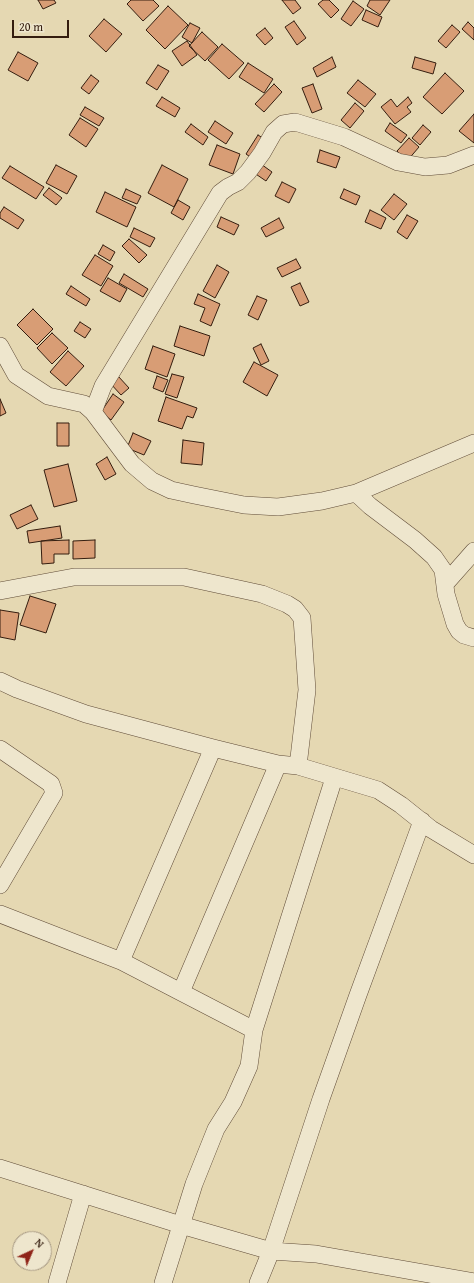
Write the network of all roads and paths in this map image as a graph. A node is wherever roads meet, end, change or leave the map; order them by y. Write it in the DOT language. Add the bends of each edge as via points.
graph roads {
  1 [pos="474,155"];
  2 [pos="0,346"];
  3 [pos="93,412"];
  4 [pos="474,443"];
  5 [pos="356,493"];
  6 [pos="474,551"];
  7 [pos="445,584"];
  8 [pos="0,591"];
  9 [pos="474,638"];
  10 [pos="0,681"];
  11 [pos="213,748"];
  12 [pos="0,749"];
  13 [pos="278,764"];
  14 [pos="298,766"];
  15 [pos="334,778"];
  16 [pos="422,821"];
  17 [pos="474,856"];
  18 [pos="0,885"];
  19 [pos="0,914"];
  20 [pos="121,961"];
  21 [pos="180,992"];
  22 [pos="254,1030"];
  23 [pos="0,1168"];
  24 [pos="83,1194"];
  25 [pos="181,1225"];
  26 [pos="271,1251"];
  27 [pos="474,1282"];
  28 [pos="56,1283"];
  29 [pos="163,1283"];
  30 [pos="258,1283"];
  1 -- 3 [label="street" via="448,165 425,167 398,162 344,137 295,122 283,124 274,132 248,172 220,193 103,386"];
  2 -- 3 [label="street" via="16,375 48,396 84,404"];
  3 -- 5 [label="street" via="132,464 152,480 171,490 244,505 278,507"];
  4 -- 5 [label="street"];
  5 -- 7 [label="street" via="434,556 443,570"];
  6 -- 7 [label="street"];
  7 -- 9 [label="street" via="455,624 464,635"];
  8 -- 14 [label="street" via="74,578 184,577 262,594 287,604 302,618 307,690"];
  10 -- 11 [label="street" via="86,714"];
  11 -- 13 [label="street"];
  11 -- 20 [label="street"];
  12 -- 18 [label="street" via="51,784 54,793"];
  13 -- 14 [label="street"];
  13 -- 21 [label="street"];
  14 -- 15 [label="street"];
  15 -- 16 [label="street" via="378,790"];
  15 -- 22 [label="street"];
  16 -- 17 [label="street"];
  16 -- 26 [label="street" via="321,1099"];
  19 -- 20 [label="street"];
  20 -- 21 [label="street"];
  21 -- 22 [label="street"];
  22 -- 25 [label="street" via="249,1066 233,1102 216,1129"];
  23 -- 24 [label="street"];
  24 -- 25 [label="street"];
  24 -- 28 [label="street"];
  25 -- 26 [label="street"];
  25 -- 29 [label="street"];
  26 -- 27 [label="street" via="316,1254"];
  26 -- 30 [label="street"];
}
